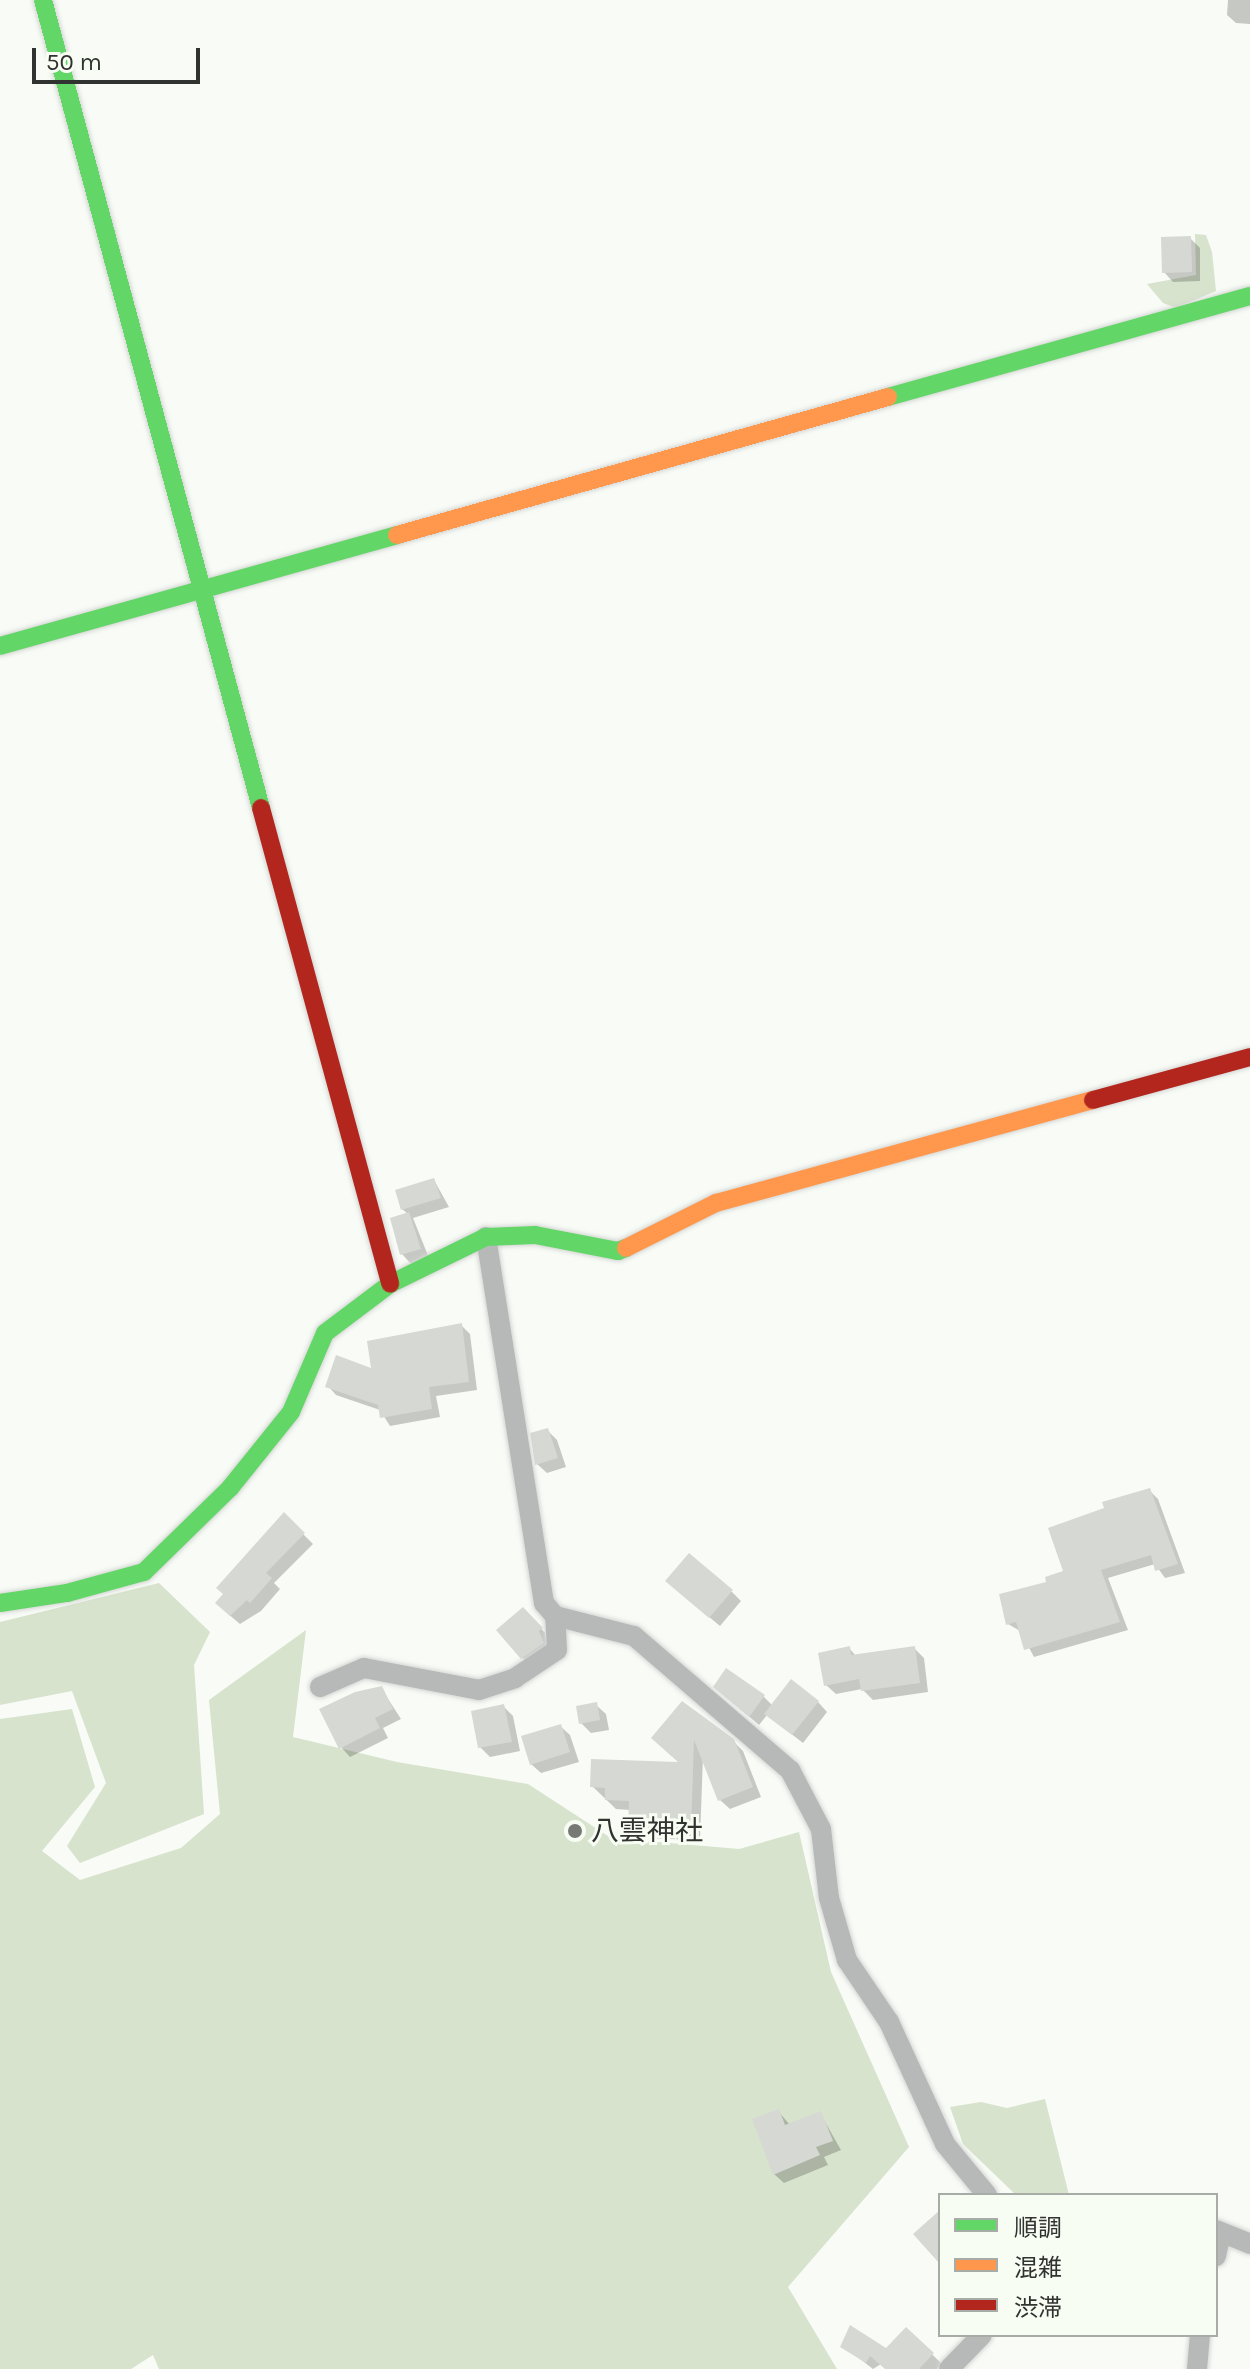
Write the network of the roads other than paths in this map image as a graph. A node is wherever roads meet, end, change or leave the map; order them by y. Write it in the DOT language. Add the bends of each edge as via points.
graph roads {
  1 [pos="43,0"];
  2 [pos="1250,296"];
  3 [pos="201,591"];
  4 [pos="0,646"];
  5 [pos="1250,1057"];
  6 [pos="486,1237"];
  7 [pos="390,1284"];
  8 [pos="0,1603"];
  9 [pos="555,1616"];
  10 [pos="320,1687"];
  11 [pos="985,2193"];
  12 [pos="1218,2231"];
  13 [pos="1250,2244"];
  14 [pos="980,2337"];
  15 [pos="1200,2337"];
  16 [pos="949,2369"];
  17 [pos="1197,2369"];
  1 -- 3 [label="street"];
  2 -- 3 [label="street"];
  3 -- 4 [label="street"];
  3 -- 7 [label="street"];
  5 -- 6 [label="street" via="716,1203 618,1251 535,1235"];
  6 -- 7 [label="street"];
  6 -- 9 [label="street" via="544,1603"];
  7 -- 8 [label="street" via="325,1333 291,1412 230,1488 144,1572 67,1593"];
  9 -- 10 [label="street" via="557,1650 515,1678 479,1690 364,1668"];
  9 -- 11 [label="street" via="634,1636 790,1770 821,1829 829,1898 847,1960 889,2022 945,2144"];
  12 -- 13 [label="street"];
  14 -- 16 [label="street"];
  15 -- 17 [label="street"];
}
